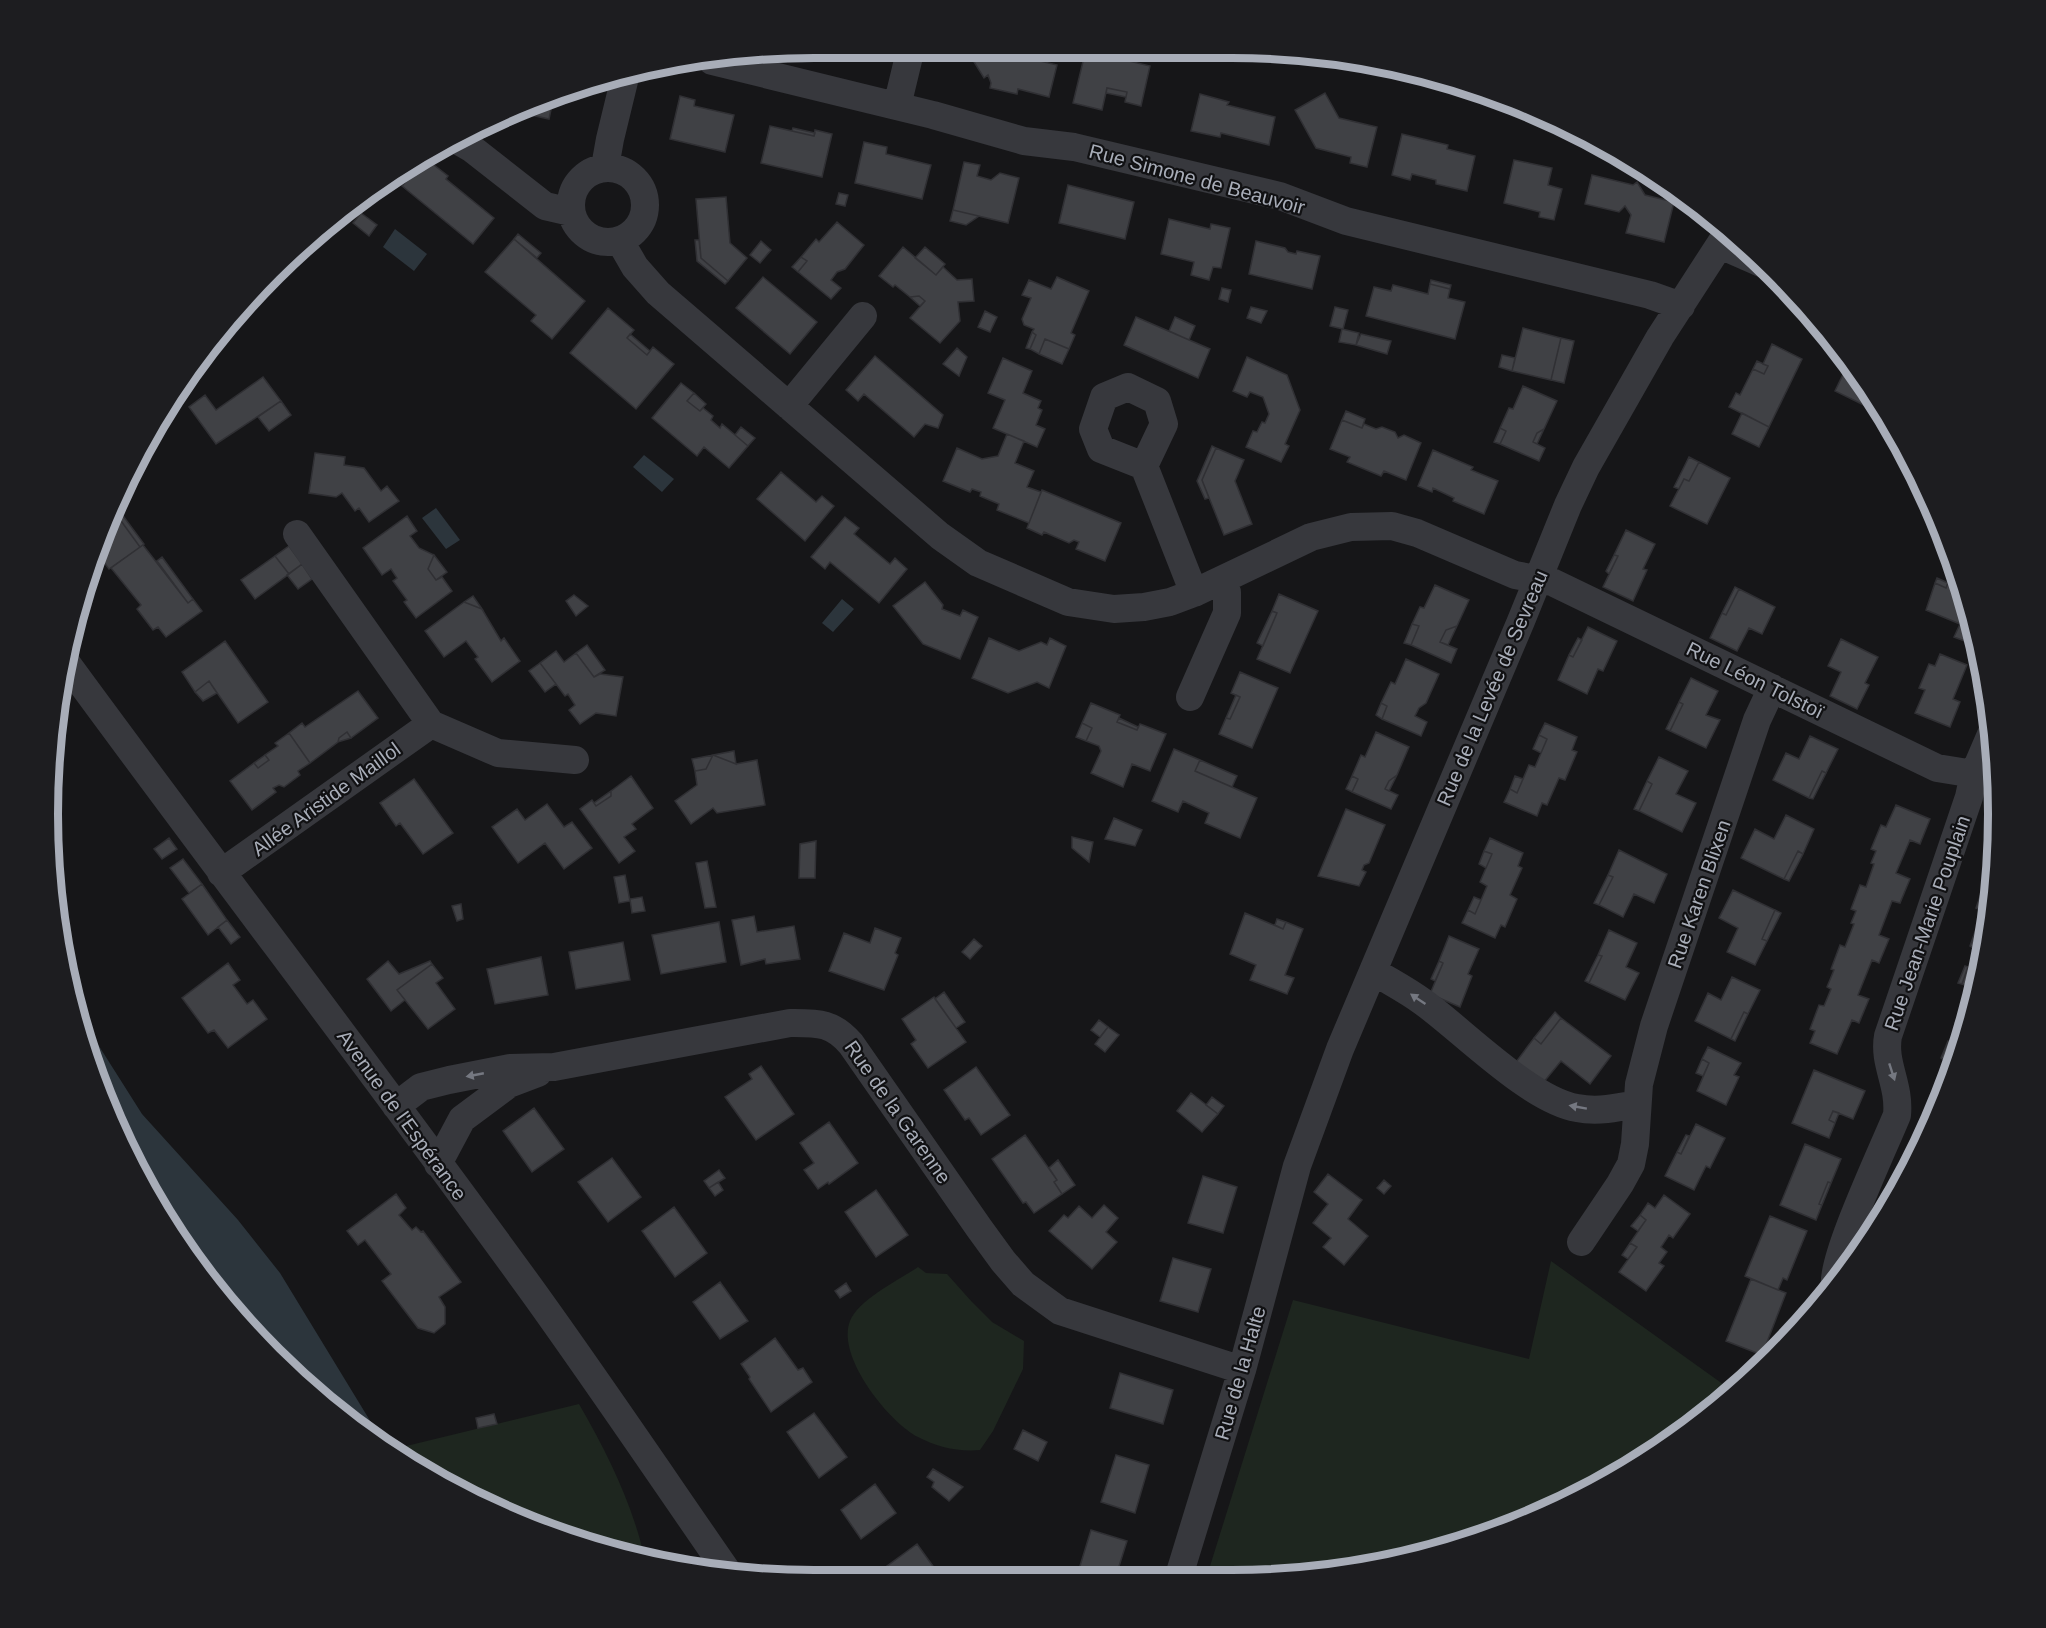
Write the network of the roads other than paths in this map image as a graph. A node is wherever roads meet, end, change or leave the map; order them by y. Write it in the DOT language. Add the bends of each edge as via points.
graph roads {
  1 [pos="909,58"];
  2 [pos="722,64"];
  3 [pos="624,83"];
  4 [pos="897,106"];
  5 [pos="465,144"];
  6 [pos="605,168"];
  7 [pos="571,212"];
  8 [pos="1723,240"];
  9 [pos="620,241"];
  10 [pos="1681,306"];
  11 [pos="863,316"];
  12 [pos="789,406"];
  13 [pos="1144,466"];
  14 [pos="297,534"];
  15 [pos="1221,580"];
  16 [pos="1538,580"];
  17 [pos="1194,593"];
  18 [pos="72,671"];
  19 [pos="1772,687"];
  20 [pos="1190,697"];
  21 [pos="431,724"];
  22 [pos="1984,750"];
  23 [pos="575,760"];
  24 [pos="1974,774"];
  25 [pos="221,873"];
  26 [pos="1372,971"];
  27 [pos="554,1067"];
  28 [pos="1636,1104"];
  29 [pos="396,1106"];
  30 [pos="438,1164"];
  31 [pos="1297,1166"];
  32 [pos="1581,1242"];
  33 [pos="1835,1268"];
  34 [pos="1242,1370"];
  35 [pos="722,1564"];
  36 [pos="1181,1570"];
  1 -- 4 [label="street"];
  2 -- 4 [label="street, Rue Simone de Beauvoir"];
  3 -- 6 [label="street"];
  4 -- 10 [label="street, Rue Simone de Beauvoir" via="1024,141 1074,147 1280,196 1346,221 1650,295"];
  5 -- 7 [label="street" via="545,206"];
  6 -- 7 [label="street" via="593,170 574,188"];
  6 -- 9 [label="street" via="628,174 643,192 646,204 639,227"];
  7 -- 9 [label="street" via="575,224 594,240"];
  8 -- 10 [label="street, Rue de la Levée de Sevreau"];
  9 -- 12 [label="street, Rue Léon Tolstoï" via="635,267 658,293"];
  10 -- 16 [label="street, Rue de la Levée de Sevreau" via="1586,467"];
  11 -- 12 [label="street"];
  12 -- 17 [label="street, Rue Léon Tolstoï" via="939,536 978,563 1068,602 1090,607 1144,607"];
  13 -- 17 [label="street"];
  14 -- 21 [label="street"];
  15 -- 16 [label="street, Rue Léon Tolstoï" via="1311,537 1371,526 1392,526 1417,533 1515,576"];
  15 -- 17 [label="street, Rue Léon Tolstoï"];
  15 -- 20 [label="street" via="1227,592 1227,613"];
  16 -- 19 [label="street, Rue Léon Tolstoï" via="1552,582"];
  16 -- 26 [label="street, Rue de la Levée de Sevreau"];
  18 -- 25 [label="street, Avenue de l'Espérance"];
  19 -- 24 [label="street, Rue Léon Tolstoï" via="1937,768"];
  19 -- 28 [label="street, Rue Karen Blixen" via="1757,720 1654,1026"];
  21 -- 23 [label="street" via="498,753"];
  21 -- 25 [label="street, Allée Aristide Maillol"];
  22 -- 24 [label="street, Rue Jean-Marie Pouplain"];
  24 -- 33 [label="street, Rue Jean-Marie Pouplain, one-way" via="1888,1036 1888,1060 1899,1099 1897,1115"];
  25 -- 29 [label="street, Avenue de l'Espérance"];
  28 -- 26 [label="street, one-way" via="1611,1110 1577,1108 1552,1100 1422,1001"];
  26 -- 31 [label="street, Rue de la Levée de Sevreau"];
  27 -- 29 [label="street, Rue de la Garenne, one-way" via="510,1068 449,1080 421,1087"];
  27 -- 30 [label="street" via="509,1084 462,1119"];
  27 -- 34 [label="street, Rue de la Garenne" via="790,1023 831,1027 851,1044 979,1228 1023,1284 1060,1311"];
  28 -- 32 [label="street, Rue Karen Blixen" via="1631,1164"];
  29 -- 30 [label="street, Avenue de l'Espérance"];
  30 -- 35 [label="street, Avenue de l'Espérance"];
  31 -- 34 [label="street, Rue de la Halte"];
  34 -- 36 [label="street, Rue de la Halte"];
}
